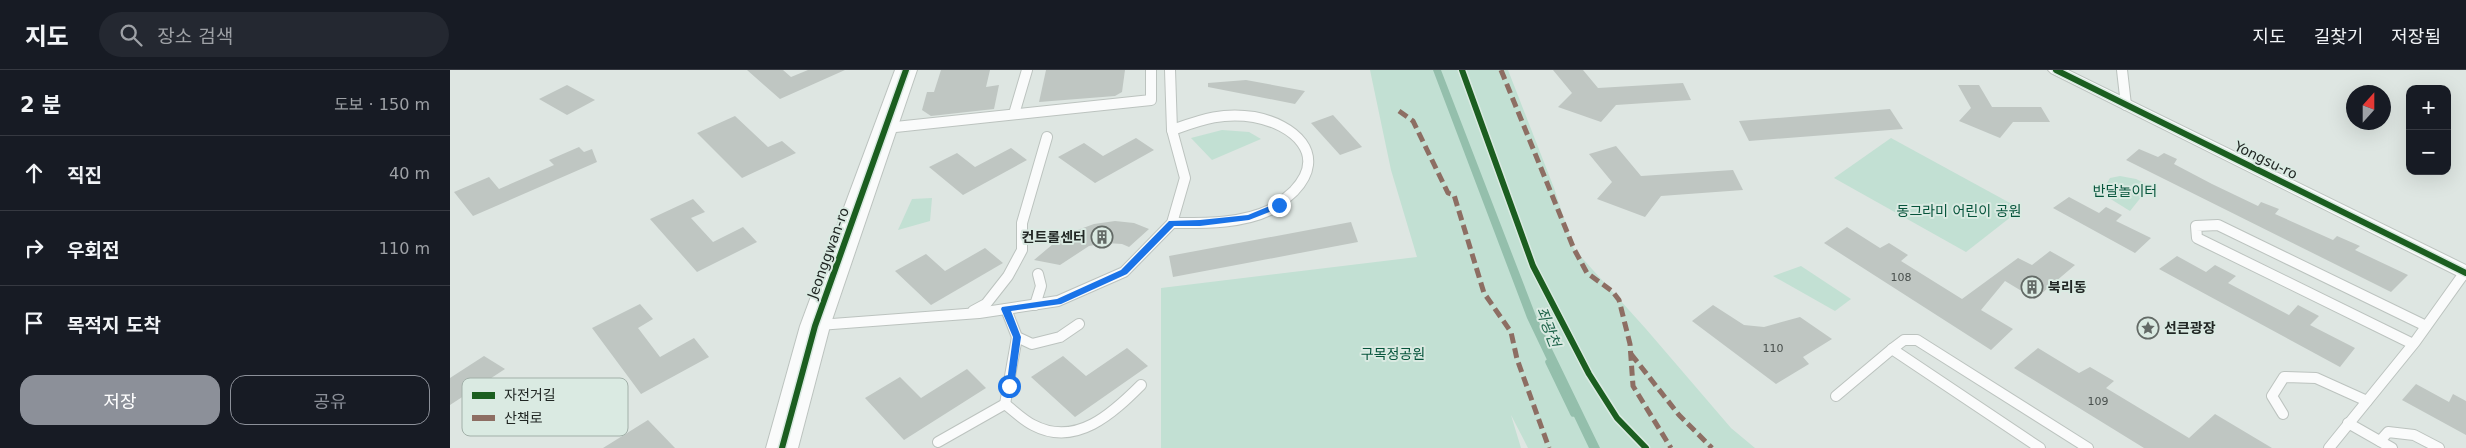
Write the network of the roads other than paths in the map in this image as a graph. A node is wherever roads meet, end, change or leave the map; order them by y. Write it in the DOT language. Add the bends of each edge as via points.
graph roads {
  1 [pos="906,70"];
  2 [pos="1027,70"];
  3 [pos="1152,70"];
  4 [pos="1170,70"];
  5 [pos="2056,70"];
  6 [pos="2122,70"];
  7 [pos="2126,105"];
  8 [pos="1014,114"];
  9 [pos="885,128"];
  10 [pos="1172,130"];
  11 [pos="1047,137"];
  12 [pos="1172,223"];
  13 [pos="2466,272"];
  14 [pos="1038,274"];
  15 [pos="1035,305"];
  16 [pos="1006,309"];
  17 [pos="970,313"];
  18 [pos="1079,324"];
  19 [pos="815,326"];
  20 [pos="2426,326"];
  21 [pos="1017,337"];
  22 [pos="2413,344"];
  23 [pos="1892,349"];
  24 [pos="1141,385"];
  25 [pos="1836,396"];
  26 [pos="2367,401"];
  27 [pos="1005,404"];
  28 [pos="2283,414"];
  29 [pos="2348,423"];
  30 [pos="2380,441"];
  31 [pos="938,442"];
  32 [pos="782,448"];
  33 [pos="2040,448"];
  34 [pos="2088,448"];
  35 [pos="2329,448"];
  36 [pos="2392,448"];
  37 [pos="2439,448"];
  1 -- 9 [label="street, Jeonggwan-ro"];
  2 -- 8 [label="lane"];
  3 -- 8 [label="lane" via="1151,100"];
  4 -- 10 [label="lane"];
  5 -- 7 [label="street, Yongsu-ro"];
  6 -- 7 [label="lane"];
  7 -- 13 [label="street, Yongsu-ro"];
  8 -- 9 [label="lane"];
  9 -- 19 [label="street, Jeonggwan-ro"];
  10 -- 12 [label="lane" via="1185,178"];
  10 -- 12 [label="lane" via="1209,117 1241,116 1273,121 1297,134 1308,153 1306,176 1279,205 1249,217"];
  11 -- 17 [label="lane" via="1022,223 1022,250 1008,276 986,304"];
  12 -- 15 [label="lane" via="1124,272 1058,301"];
  13 -- 20 [label="lane"];
  14 -- 15 [label="lane" via="1041,286"];
  15 -- 16 [label="lane"];
  16 -- 17 [label="lane"];
  16 -- 21 [label="lane"];
  17 -- 19 [label="lane"];
  18 -- 21 [label="lane" via="1060,337 1032,344"];
  19 -- 32 [label="street, Jeonggwan-ro"];
  20 -- 22 [label="lane"];
  20 -- 22 [label="lane" via="2218,225 2196,226 2197,238"];
  21 -- 27 [label="lane"];
  22 -- 26 [label="lane"];
  23 -- 25 [label="lane"];
  23 -- 33 [label="lane"];
  23 -- 34 [label="lane" via="1904,340 1917,340"];
  24 -- 27 [label="lane" via="1104,421 1076,433 1042,429"];
  26 -- 28 [label="lane" via="2316,378 2284,377 2272,396"];
  26 -- 29 [label="lane"];
  27 -- 31 [label="lane"];
  29 -- 30 [label="lane"];
  29 -- 35 [label="lane"];
  30 -- 36 [label="lane"];
  30 -- 37 [label="lane" via="2388,432 2414,435"];
}
